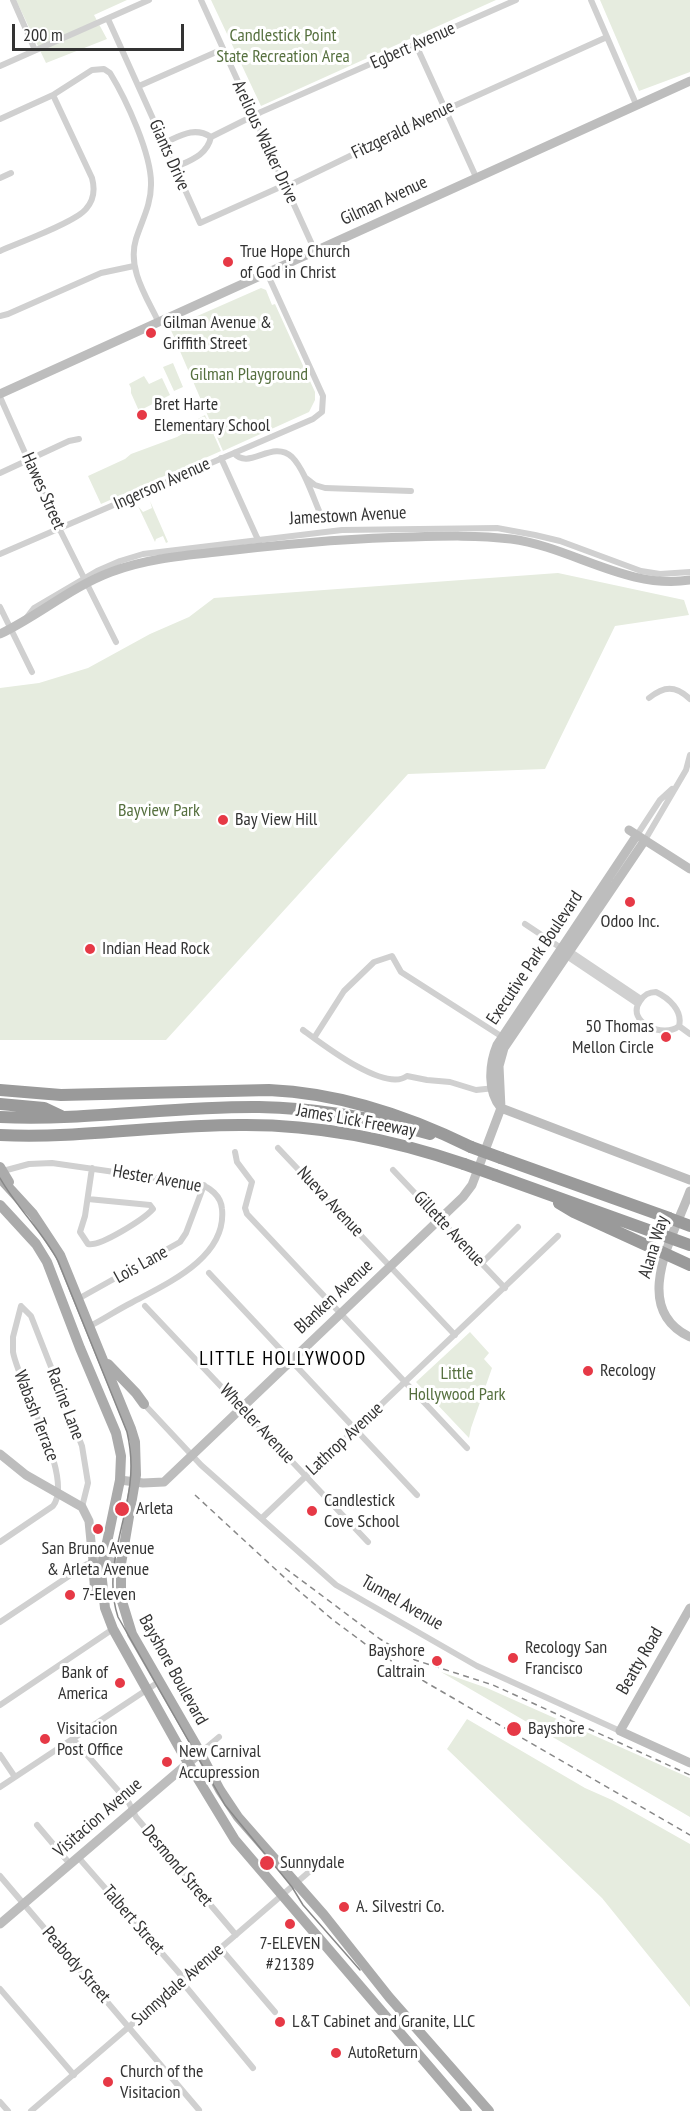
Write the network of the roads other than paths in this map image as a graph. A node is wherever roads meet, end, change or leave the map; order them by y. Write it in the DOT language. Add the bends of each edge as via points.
graph roads {
  1 [pos="13,0"];
  2 [pos="149,0"];
  3 [pos="201,0"];
  4 [pos="516,0"];
  5 [pos="591,0"];
  6 [pos="108,19"];
  7 [pos="607,36"];
  8 [pos="416,45"];
  9 [pos="223,49"];
  10 [pos="35,50"];
  11 [pos="0,66"];
  12 [pos="690,81"];
  13 [pos="139,86"];
  14 [pos="53,95"];
  15 [pos="636,104"];
  16 [pos="445,110"];
  17 [pos="254,117"];
  18 [pos="0,119"];
  19 [pos="211,137"];
  20 [pos="164,143"];
  21 [pos="176,167"];
  22 [pos="11,173"];
  23 [pos="476,177"];
  24 [pos="0,178"];
  25 [pos="286,186"];
  26 [pos="200,223"];
  27 [pos="0,251"];
  28 [pos="315,251"];
  29 [pos="134,266"];
  30 [pos="267,273"];
  31 [pos="0,316"];
  32 [pos="158,321"];
  33 [pos="0,395"];
  34 [pos="79,439"];
  35 [pos="234,453"];
  36 [pos="221,458"];
  37 [pos="29,460"];
  38 [pos="0,473"];
  39 [pos="302,473"];
  40 [pos="411,491"];
  41 [pos="320,513"];
  42 [pos="59,527"];
  43 [pos="433,532"];
  44 [pos="259,543"];
  45 [pos="0,554"];
  46 [pos="690,572"];
  47 [pos="690,580"];
  48 [pos="86,581"];
  49 [pos="0,607"];
  50 [pos="11,629"];
  51 [pos="0,634"];
  52 [pos="116,642"];
  53 [pos="32,672"];
  54 [pos="649,698"];
  55 [pos="690,699"];
  56 [pos="690,755"];
  57 [pos="674,786"];
  58 [pos="654,808"];
  59 [pos="661,813"];
  60 [pos="637,835"];
  61 [pos="690,869"];
  62 [pos="525,924"];
  63 [pos="565,951"];
  64 [pos="639,1001"];
  65 [pos="679,1026"];
  66 [pos="303,1030"];
  67 [pos="690,1034"];
  68 [pos="314,1038"];
  69 [pos="506,1039"];
  70 [pos="496,1088"];
  71 [pos="0,1090"];
  72 [pos="0,1104"];
  73 [pos="501,1108"];
  74 [pos="0,1117"];
  75 [pos="65,1117"];
  76 [pos="0,1135"];
  77 [pos="69,1135"];
  78 [pos="0,1142"];
  79 [pos="471,1147"];
  80 [pos="278,1148"];
  81 [pos="235,1152"];
  82 [pos="93,1168"];
  83 [pos="393,1170"];
  84 [pos="1,1172"];
  85 [pos="690,1180"];
  86 [pos="204,1185"];
  87 [pos="690,1191"];
  88 [pos="543,1192"];
  89 [pos="0,1197"];
  90 [pos="88,1199"];
  91 [pos="131,1203"];
  92 [pos="0,1204"];
  93 [pos="11,1216"];
  94 [pos="139,1219"];
  95 [pos="440,1220"];
  96 [pos="690,1226"];
  97 [pos="518,1227"];
  98 [pos="558,1236"];
  99 [pos="690,1245"];
  100 [pos="482,1263"];
  101 [pos="690,1265"];
  102 [pos="390,1266"];
  103 [pos="209,1273"];
  104 [pos="505,1288"];
  105 [pos="78,1299"];
  106 [pos="21,1306"];
  107 [pos="145,1306"];
  108 [pos="341,1314"];
  109 [pos="90,1326"];
  110 [pos="455,1335"];
  111 [pos="690,1337"];
  112 [pos="105,1361"];
  113 [pos="291,1361"];
  114 [pos="406,1382"];
  115 [pos="119,1399"];
  116 [pos="144,1404"];
  117 [pos="105,1405"];
  118 [pos="241,1407"];
  119 [pos="356,1429"];
  120 [pos="467,1448"];
  121 [pos="190,1455"];
  122 [pos="1,1458"];
  123 [pos="306,1476"];
  124 [pos="120,1480"];
  125 [pos="136,1482"];
  126 [pos="57,1492"];
  127 [pos="417,1495"];
  128 [pos="82,1507"];
  129 [pos="262,1518"];
  130 [pos="0,1542"];
  131 [pos="368,1542"];
  132 [pos="98,1561"];
  133 [pos="121,1564"];
  134 [pos="690,1608"];
  135 [pos="0,1622"];
  136 [pos="112,1629"];
  137 [pos="160,1681"];
  138 [pos="146,1689"];
  139 [pos="0,1705"];
  140 [pos="620,1731"];
  141 [pos="219,1737"];
  142 [pos="74,1740"];
  143 [pos="200,1753"];
  144 [pos="0,1755"];
  145 [pos="188,1763"];
  146 [pos="690,1763"];
  147 [pos="15,1777"];
  148 [pos="0,1787"];
  149 [pos="133,1810"];
  150 [pos="37,1825"];
  151 [pos="78,1857"];
  152 [pos="324,1859"];
  153 [pos="70,1864"];
  154 [pos="0,1876"];
  155 [pos="296,1884"];
  156 [pos="283,1895"];
  157 [pos="24,1904"];
  158 [pos="0,1924"];
  159 [pos="236,1935"];
  160 [pos="221,1949"];
  161 [pos="182,1982"];
  162 [pos="0,1989"];
  163 [pos="275,2012"];
  164 [pos="129,2027"];
  165 [pos="253,2068"];
  166 [pos="74,2075"];
  167 [pos="0,2102"];
  168 [pos="199,2110"];
  169 [pos="8,2111"];
  170 [pos="32,2111"];
  171 [pos="467,2111"];
  172 [pos="489,2111"];
  1 -- 10 [label="street"];
  2 -- 6 [label="street"];
  3 -- 9 [label="street, Arelious Walker Drive"];
  4 -- 8 [label="street, Egbert Avenue"];
  5 -- 7 [label="street"];
  6 -- 10 [label="street"];
  6 -- 13 [label="street, Giants Drive"];
  7 -- 15 [label="street"];
  7 -- 16 [label="street, Fitzgerald Avenue"];
  8 -- 16 [label="street"];
  8 -- 17 [label="street, Egbert Avenue"];
  9 -- 13 [label="street"];
  9 -- 17 [label="street, Arelious Walker Drive"];
  10 -- 11 [label="street"];
  12 -- 15 [label="street, Gilman Avenue"];
  13 -- 20 [label="street, Giants Drive"];
  14 -- 18 [label="street"];
  14 -- 27 [label="street" via="92,178 93,196 78,216"];
  14 -- 29 [label="street" via="92,70 104,69 112,76 150,168 150,200 134,246"];
  15 -- 23 [label="street, Gilman Avenue"];
  16 -- 23 [label="street"];
  16 -- 25 [label="street, Fitzgerald Avenue"];
  17 -- 19 [label="street, Egbert Avenue"];
  17 -- 25 [label="street, Arelious Walker Drive"];
  19 -- 20 [label="street, Egbert Avenue" via="199,131 189,132"];
  19 -- 21 [label="street, Egbert Avenue" via="206,150"];
  20 -- 21 [label="street, Giants Drive"];
  21 -- 26 [label="street, Giants Drive"];
  22 -- 24 [label="street"];
  23 -- 28 [label="street, Gilman Avenue"];
  25 -- 26 [label="street, Fitzgerald Avenue"];
  25 -- 28 [label="street, Arelious Walker Drive"];
  28 -- 30 [label="street, Gilman Avenue"];
  29 -- 31 [label="street" via="108,270"];
  29 -- 32 [label="street"];
  30 -- 32 [label="street, Gilman Avenue"];
  30 -- 35 [label="street, Ingerson Avenue" via="324,399 322,412"];
  32 -- 33 [label="street, Gilman Avenue"];
  33 -- 37 [label="street, Hawes Street"];
  34 -- 37 [label="street"];
  35 -- 36 [label="street, Ingerson Avenue"];
  35 -- 39 [label="street" via="247,459 271,451 282,452 292,458"];
  36 -- 42 [label="street, Ingerson Avenue"];
  36 -- 44 [label="street"];
  37 -- 38 [label="street"];
  37 -- 42 [label="street, Hawes Street"];
  39 -- 40 [label="street" via="320,487"];
  39 -- 41 [label="street"];
  42 -- 45 [label="street, Ingerson Avenue"];
  42 -- 48 [label="street, Hawes Street"];
  43 -- 44 [label="street, Jamestown Avenue" via="327,535"];
  43 -- 46 [label="street, Jamestown Avenue" via="474,527 516,531 560,541 641,572"];
  43 -- 47 [label="street, Jamestown Avenue" via="516,540 638,579 672,583"];
  44 -- 48 [label="street, Jamestown Avenue" via="144,562"];
  48 -- 50 [label="street, Jamestown Avenue"];
  48 -- 52 [label="street, Hawes Street"];
  49 -- 50 [label="street"];
  50 -- 51 [label="street, Jamestown Avenue"];
  50 -- 53 [label="street"];
  54 -- 55 [label="street" via="660,689 672,689"];
  56 -- 57 [label="street" via="686,770"];
  57 -- 58 [label="street"];
  57 -- 59 [label="street"];
  58 -- 59 [label="street"];
  58 -- 60 [label="street"];
  59 -- 60 [label="street"];
  60 -- 61 [label="street"];
  60 -- 63 [label="street, Executive Park Boulevard"];
  62 -- 63 [label="street"];
  63 -- 64 [label="street" via="571,959"];
  63 -- 69 [label="street, Executive Park Boulevard"];
  64 -- 65 [label="street" via="639,1019 652,1028 669,1031"];
  64 -- 65 [label="street" via="652,992 660,994 679,1016"];
  65 -- 67 [label="street"];
  66 -- 68 [label="street"];
  68 -- 69 [label="street" via="344,991 374,962 392,956 401,972"];
  68 -- 70 [label="street" via="371,1074 399,1080 407,1076 450,1082 476,1090"];
  69 -- 70 [label="street, Executive Park Boulevard"];
  70 -- 73 [label="street, Executive Park Boulevard"];
  71 -- 79 [label="highway" via="61,1095 297,1092 394,1114"];
  72 -- 75 [label="highway" via="44,1108"];
  73 -- 85 [label="street"];
  73 -- 95 [label="street, Blanken Avenue" via="472,1185"];
  74 -- 75 [label="highway, James Lick Freeway"];
  75 -- 79 [label="highway, James Lick Freeway" via="286,1108 374,1120"];
  76 -- 77 [label="highway, James Lick Freeway"];
  77 -- 78 [label="highway"];
  77 -- 88 [label="highway, James Lick Freeway, bridge" via="220,1125 291,1127 372,1138 428,1152"];
  79 -- 96 [label="highway, James Lick Freeway, bridge"];
  80 -- 102 [label="street, Nueva Avenue"];
  81 -- 108 [label="street" via="237,1162 252,1182 247,1214"];
  82 -- 84 [label="street, Hester Avenue" via="41,1163"];
  82 -- 86 [label="street, Hester Avenue"];
  82 -- 90 [label="street"];
  83 -- 95 [label="street, Gillette Avenue"];
  84 -- 105 [label="main road, Bayshore Boulevard" via="55,1247"];
  86 -- 105 [label="street, Lois Lane" via="180,1242"];
  86 -- 109 [label="street, Hester Avenue" via="218,1197 222,1210 221,1227 206,1253 177,1279"];
  87 -- 111 [label="street, Alana Way" via="662,1267 658,1294 669,1322"];
  88 -- 99 [label="highway, James Lick Freeway, bridge"];
  88 -- 101 [label="highway, bridge" via="573,1212"];
  89 -- 93 [label="main road"];
  90 -- 91 [label="street"];
  90 -- 94 [label="street" via="80,1232 91,1245"];
  91 -- 94 [label="street" via="140,1210"];
  91 -- 94 [label="street" via="150,1205 153,1209"];
  92 -- 93 [label="main road, Bayshore Boulevard"];
  93 -- 117 [label="main road, Bayshore Boulevard" via="46,1262"];
  95 -- 100 [label="street, Gillette Avenue"];
  95 -- 102 [label="street, Blanken Avenue"];
  97 -- 100 [label="street"];
  98 -- 104 [label="street, Lathrop Avenue"];
  100 -- 104 [label="street, Gillette Avenue"];
  102 -- 108 [label="street, Blanken Avenue"];
  102 -- 110 [label="street, Nueva Avenue"];
  103 -- 113 [label="street"];
  104 -- 110 [label="street, Lathrop Avenue"];
  105 -- 109 [label="main road, Bayshore Boulevard"];
  106 -- 126 [label="street, Wabash Terrace" via="12,1352 54,1461"];
  106 -- 128 [label="street, Racine Lane" via="31,1316 82,1446 88,1483"];
  107 -- 118 [label="street, Wheeler Avenue"];
  108 -- 113 [label="street, Blanken Avenue"];
  108 -- 114 [label="street"];
  109 -- 112 [label="main road, Bayshore Boulevard"];
  110 -- 114 [label="street, Lathrop Avenue"];
  112 -- 115 [label="main road, Bayshore Boulevard"];
  112 -- 116 [label="main road"];
  113 -- 118 [label="street, Blanken Avenue"];
  113 -- 119 [label="street"];
  114 -- 119 [label="street, Lathrop Avenue"];
  114 -- 120 [label="street"];
  115 -- 116 [label="main road" via="134,1398"];
  115 -- 117 [label="main road"];
  115 -- 125 [label="main road, Bayshore Boulevard" via="135,1442"];
  116 -- 121 [label="street, Tunnel Avenue"];
  117 -- 124 [label="main road, Bayshore Boulevard" via="119,1443"];
  118 -- 121 [label="street, Blanken Avenue"];
  118 -- 123 [label="street, Wheeler Avenue"];
  119 -- 123 [label="street, Lathrop Avenue"];
  119 -- 127 [label="street"];
  121 -- 125 [label="street, Blanken Avenue" via="164,1482"];
  121 -- 129 [label="street, Tunnel Avenue"];
  122 -- 126 [label="street"];
  123 -- 129 [label="street, Lathrop Avenue"];
  123 -- 131 [label="street, Wheeler Avenue"];
  124 -- 125 [label="street, Blanken Avenue"];
  124 -- 132 [label="main road, Bayshore Boulevard"];
  125 -- 133 [label="main road, Bayshore Boulevard"];
  126 -- 128 [label="street"];
  126 -- 130 [label="street" via="53,1506"];
  128 -- 132 [label="street"];
  129 -- 140 [label="street, Tunnel Avenue" via="336,1585 477,1666"];
  132 -- 133 [label="street"];
  132 -- 135 [label="street" via="87,1564"];
  132 -- 136 [label="main road, Bayshore Boulevard"];
  133 -- 137 [label="main road, Bayshore Boulevard" via="120,1598 127,1623"];
  134 -- 140 [label="street, Beatty Road"];
  136 -- 138 [label="main road, Bayshore Boulevard"];
  136 -- 139 [label="street"];
  137 -- 138 [label="street"];
  137 -- 143 [label="main road, Bayshore Boulevard"];
  138 -- 142 [label="street"];
  138 -- 145 [label="main road, Bayshore Boulevard"];
  140 -- 146 [label="street, Tunnel Avenue"];
  141 -- 143 [label="street, Visitacion Avenue"];
  142 -- 147 [label="street"];
  142 -- 149 [label="street, Desmond Street"];
  143 -- 145 [label="street, Visitacion Avenue"];
  143 -- 155 [label="main road, Bayshore Boulevard" via="231,1808"];
  144 -- 147 [label="street"];
  145 -- 149 [label="street, Visitacion Avenue"];
  145 -- 156 [label="main road, Bayshore Boulevard" via="235,1840"];
  147 -- 148 [label="street"];
  149 -- 151 [label="street, Visitacion Avenue"];
  149 -- 159 [label="street, Desmond Street"];
  150 -- 153 [label="street"];
  151 -- 153 [label="street, Visitacion Avenue"];
  151 -- 161 [label="street, Talbert Street" via="180,1974"];
  152 -- 155 [label="street, Sunnydale Avenue"];
  153 -- 157 [label="street, Visitacion Avenue"];
  154 -- 157 [label="street, Peabody Street"];
  155 -- 156 [label="street, Sunnydale Avenue"];
  155 -- 172 [label="main road, Bayshore Boulevard"];
  156 -- 159 [label="street, Sunnydale Avenue"];
  156 -- 171 [label="main road, Bayshore Boulevard"];
  157 -- 158 [label="street, Visitacion Avenue"];
  157 -- 164 [label="street, Peabody Street"];
  159 -- 160 [label="street, Sunnydale Avenue"];
  160 -- 161 [label="street, Sunnydale Avenue"];
  160 -- 163 [label="street"];
  161 -- 164 [label="street, Sunnydale Avenue"];
  161 -- 165 [label="street, Talbert Street"];
  162 -- 166 [label="street"];
  164 -- 166 [label="street, Sunnydale Avenue"];
  164 -- 168 [label="street, Peabody Street"];
  166 -- 170 [label="street, Sunnydale Avenue"];
  167 -- 169 [label="street"];
}
